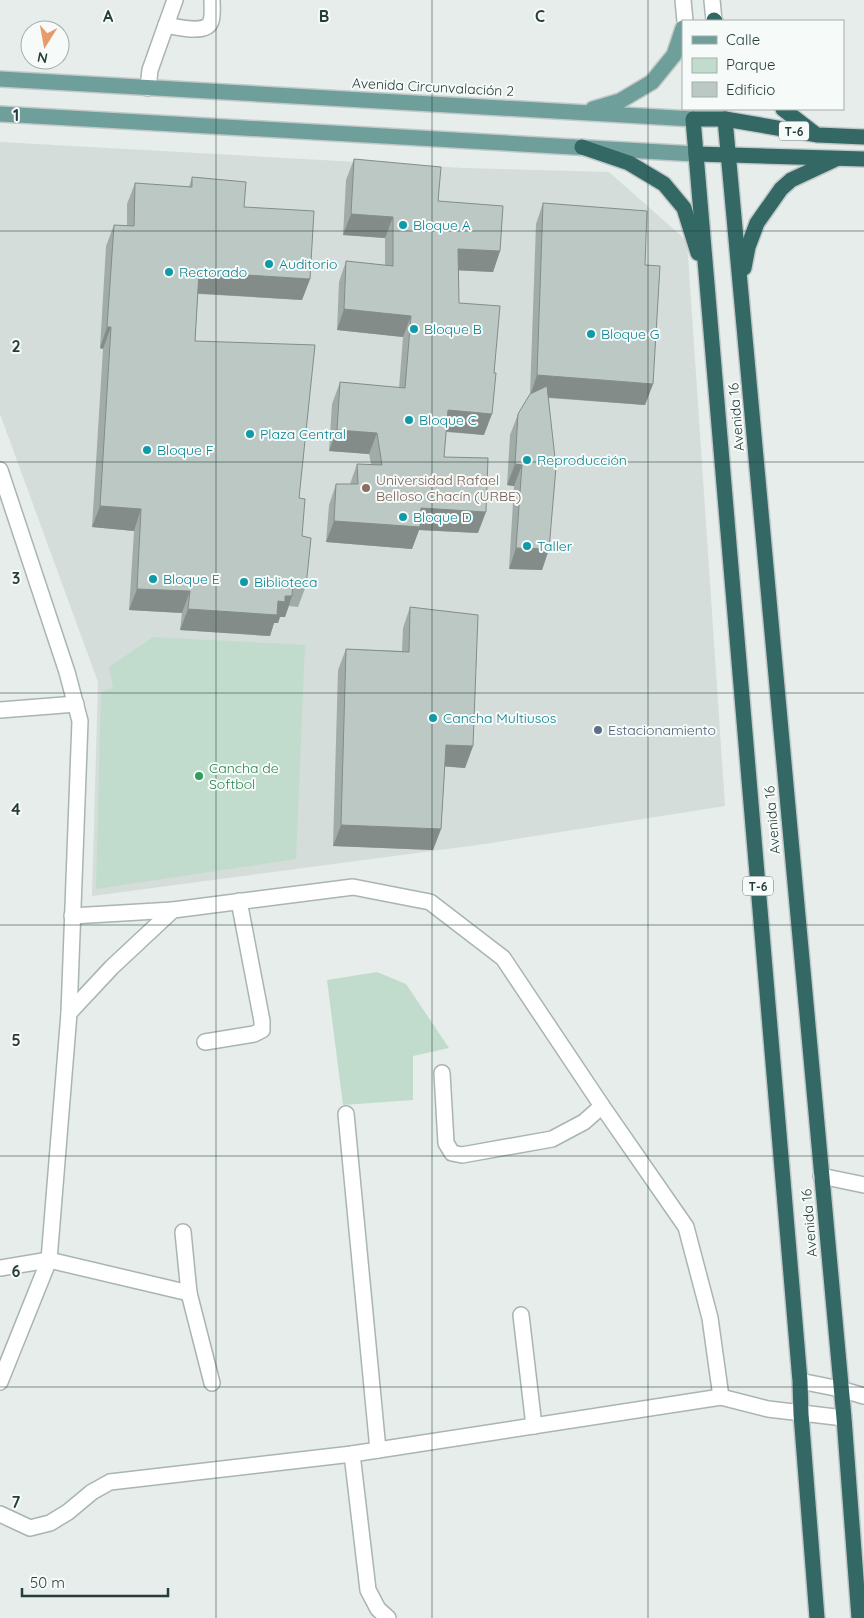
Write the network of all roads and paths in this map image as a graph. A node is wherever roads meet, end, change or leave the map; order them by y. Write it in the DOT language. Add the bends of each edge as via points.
graph roads {
  1 [pos="175,0"];
  2 [pos="212,0"];
  3 [pos="683,0"];
  4 [pos="712,0"];
  5 [pos="684,20"];
  6 [pos="714,20"];
  7 [pos="166,25"];
  8 [pos="682,31"];
  9 [pos="0,79"];
  10 [pos="148,88"];
  11 [pos="784,110"];
  12 [pos="584,112"];
  13 [pos="0,114"];
  14 [pos="693,114"];
  15 [pos="725,114"];
  16 [pos="818,135"];
  17 [pos="864,137"];
  18 [pos="582,147"];
  19 [pos="696,154"];
  20 [pos="729,156"];
  21 [pos="836,159"];
  22 [pos="864,159"];
  23 [pos="707,281"];
  24 [pos="740,284"];
  25 [pos="0,470"];
  26 [pos="76,704"];
  27 [pos="0,710"];
  28 [pos="239,901"];
  29 [pos="172,910"];
  30 [pos="72,916"];
  31 [pos="69,1013"];
  32 [pos="205,1042"];
  33 [pos="442,1073"];
  34 [pos="602,1106"];
  35 [pos="346,1114"];
  36 [pos="821,1176"];
  37 [pos="864,1185"];
  38 [pos="183,1232"];
  39 [pos="49,1260"];
  40 [pos="0,1268"];
  41 [pos="189,1293"];
  42 [pos="521,1315"];
  43 [pos="800,1381"];
  44 [pos="0,1382"];
  45 [pos="212,1383"];
  46 [pos="840,1389"];
  47 [pos="864,1396"];
  48 [pos="721,1398"];
  49 [pos="801,1414"];
  50 [pos="844,1418"];
  51 [pos="534,1426"];
  52 [pos="378,1450"];
  53 [pos="352,1454"];
  54 [pos="0,1514"];
  55 [pos="388,1618"];
  56 [pos="817,1618"];
  57 [pos="859,1618"];
  1 -- 7 [label="street"];
  2 -- 7 [label="street" via="211,21 207,27 199,30"];
  3 -- 5 [label="street"];
  4 -- 6 [label="street"];
  7 -- 10 [label="street" via="150,70"];
  8 -- 12 [label="main road" via="674,55 652,82 620,101"];
  9 -- 10 [label="main road, Avenida Circunvalación 2"];
  10 -- 12 [label="main road, Avenida Circunvalación 2"];
  11 -- 16 [label="highway"];
  12 -- 14 [label="main road, Avenida Circunvalación 2"];
  13 -- 18 [label="main road"];
  14 -- 15 [label="highway, Avenida Circunvalación 2 / T-6"];
  14 -- 19 [label="highway, Avenida 16 / T-6"];
  15 -- 16 [label="highway, Avenida Circunvalación 2 / T-6"];
  15 -- 20 [label="highway, Avenida 16"];
  16 -- 17 [label="highway, Avenida Circunvalación 2 / T-6"];
  18 -- 19 [label="main road"];
  18 -- 23 [label="highway" via="628,163 664,184 684,208"];
  19 -- 20 [label="highway, T-6"];
  19 -- 23 [label="highway, Avenida 16 / T-6"];
  20 -- 21 [label="highway, T-6"];
  20 -- 24 [label="highway, Avenida 16"];
  21 -- 22 [label="highway, T-6"];
  21 -- 24 [label="highway" via="791,180 768,205 748,247"];
  23 -- 43 [label="highway, Avenida 16 / T-6"];
  24 -- 36 [label="highway, Avenida 16"];
  25 -- 26 [label="street"];
  26 -- 27 [label="street"];
  26 -- 30 [label="street" via="80,720"];
  28 -- 29 [label="street"];
  28 -- 32 [label="street" via="262,1030"];
  28 -- 34 [label="street" via="353,886 430,902 503,958"];
  29 -- 30 [label="street"];
  29 -- 31 [label="street"];
  30 -- 31 [label="street"];
  31 -- 39 [label="street"];
  33 -- 34 [label="street" via="446,1143 452,1153 462,1155 552,1139 584,1122"];
  34 -- 48 [label="street" via="686,1226 710,1318"];
  35 -- 52 [label="street"];
  36 -- 37 [label="street"];
  36 -- 46 [label="highway, Avenida 16"];
  38 -- 41 [label="street"];
  39 -- 40 [label="street"];
  39 -- 41 [label="street"];
  39 -- 44 [label="street"];
  41 -- 45 [label="street"];
  42 -- 51 [label="street"];
  43 -- 46 [label="street"];
  43 -- 49 [label="highway, Avenida 16 / T-6"];
  46 -- 47 [label="street"];
  46 -- 50 [label="highway, Avenida 16"];
  48 -- 49 [label="street"];
  48 -- 51 [label="street"];
  49 -- 50 [label="street"];
  49 -- 56 [label="highway, Avenida 16 / T-6"];
  50 -- 57 [label="highway, Avenida 16"];
  51 -- 52 [label="street"];
  52 -- 53 [label="street"];
  53 -- 54 [label="street" via="110,1482 50,1523 30,1528"];
  53 -- 55 [label="street" via="368,1590 378,1609"];
}
